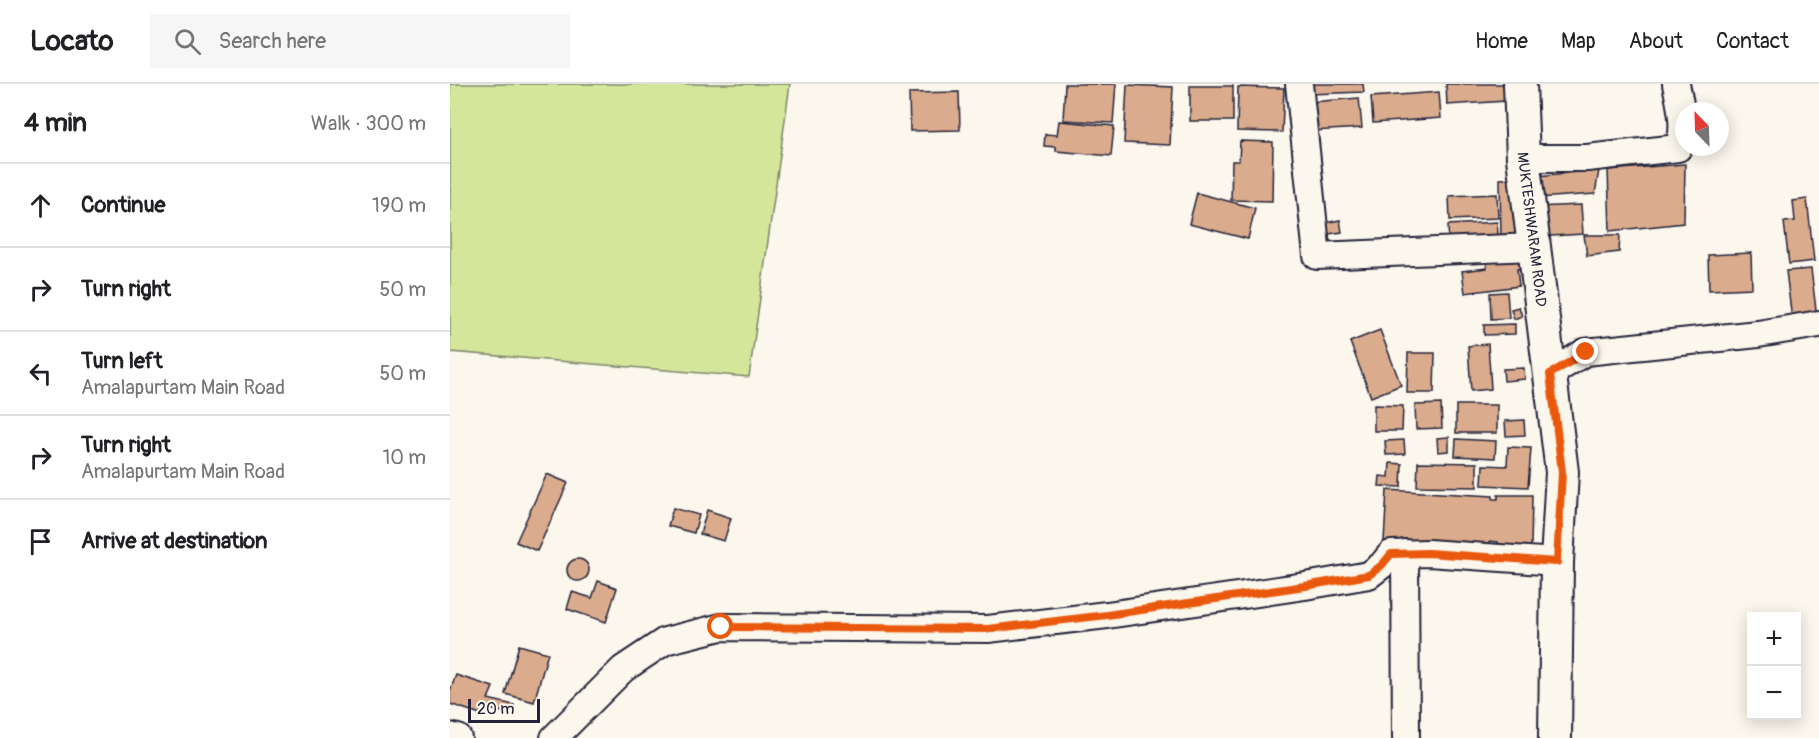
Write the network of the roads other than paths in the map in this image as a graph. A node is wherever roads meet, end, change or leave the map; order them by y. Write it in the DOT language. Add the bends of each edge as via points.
graph roads {
  1 [pos="1299,84"];
  2 [pos="1520,84"];
  3 [pos="1676,84"];
  4 [pos="1523,158"];
  5 [pos="1534,247"];
  6 [pos="1819,324"];
  7 [pos="1550,374"];
  8 [pos="1405,553"];
  9 [pos="1557,562"];
  10 [pos="450,736"];
  11 [pos="459,738"];
  12 [pos="554,738"];
  13 [pos="1406,738"];
  14 [pos="1555,738"];
  1 -- 5 [label="street" via="1317,256"];
  2 -- 4 [label="main road, MUKTESHWARAM ROAD"];
  3 -- 4 [label="street" via="1683,138 1678,148 1587,158"];
  4 -- 5 [label="main road, MUKTESHWARAM ROAD"];
  5 -- 7 [label="main road, MUKTESHWARAM ROAD"];
  6 -- 7 [label="street" via="1586,352"];
  7 -- 9 [label="main road, MUKTESHWARAM ROAD" via="1562,472"];
  8 -- 9 [label="street"];
  8 -- 12 [label="street" via="1391,554 1369,575 988,629 721,627 665,641 648,652 623,669"];
  8 -- 13 [label="street"];
  9 -- 14 [label="main road, MUKTESHWARAM ROAD"];
  10 -- 11 [label="street"];
}
